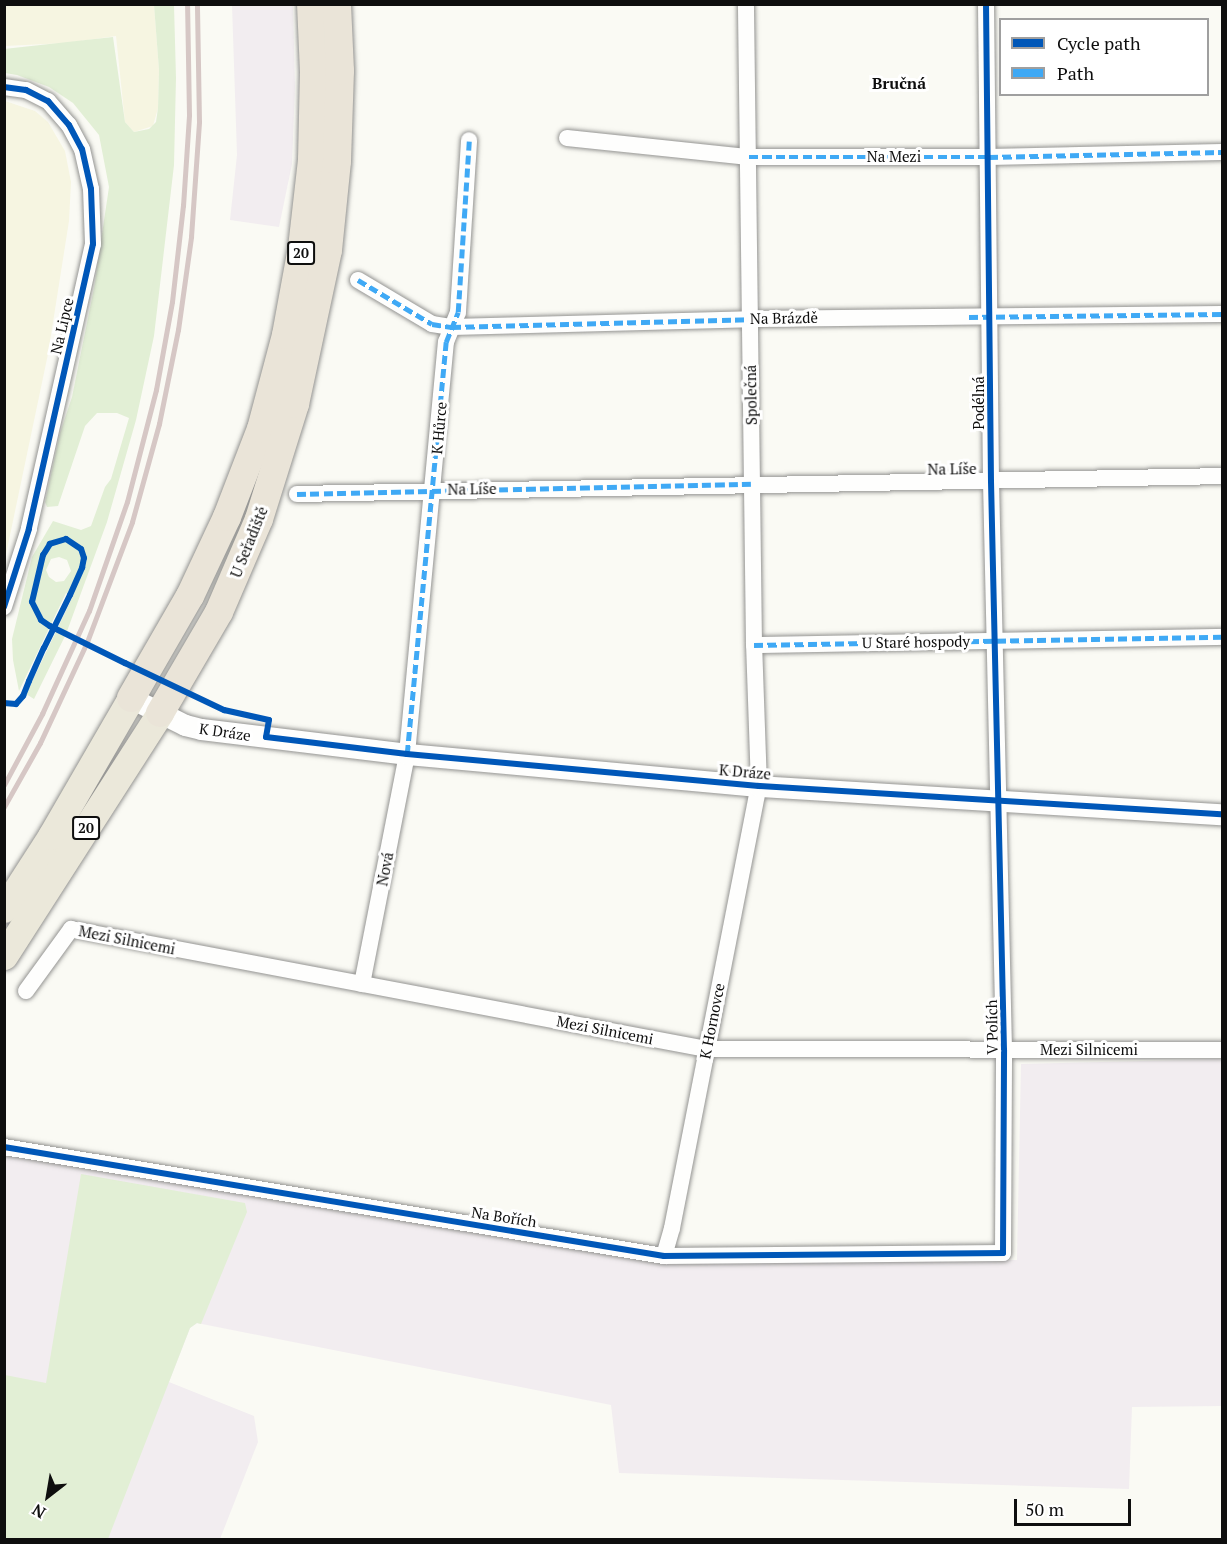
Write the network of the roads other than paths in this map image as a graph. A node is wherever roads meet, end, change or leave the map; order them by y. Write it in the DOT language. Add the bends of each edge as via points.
graph roads {
  1 [pos="311,4"];
  2 [pos="337,4"];
  3 [pos="746,4"];
  4 [pos="986,4"];
  5 [pos="327,72"];
  6 [pos="4,87"];
  7 [pos="567,138"];
  8 [pos="469,140"];
  9 [pos="1222,152"];
  10 [pos="989,157"];
  11 [pos="749,158"];
  12 [pos="358,280"];
  13 [pos="1222,314"];
  14 [pos="991,316"];
  15 [pos="750,319"];
  16 [pos="452,327"];
  17 [pos="1222,476"];
  18 [pos="991,481"];
  19 [pos="753,484"];
  20 [pos="433,489"];
  21 [pos="297,494"];
  22 [pos="4,608"];
  23 [pos="1222,637"];
  24 [pos="996,641"];
  25 [pos="754,645"];
  26 [pos="131,698"];
  27 [pos="160,713"];
  28 [pos="407,753"];
  29 [pos="759,786"];
  30 [pos="1000,801"];
  31 [pos="1222,814"];
  32 [pos="4,909"];
  33 [pos="4,956"];
  34 [pos="362,984"];
  35 [pos="26,991"];
  36 [pos="706,1049"];
  37 [pos="1004,1050"];
  38 [pos="1222,1050"];
  39 [pos="4,1147"];
  40 [pos="1003,1253"];
  41 [pos="663,1256"];
  1 -- 5 [label="highway, 20"];
  2 -- 5 [label="highway, 20"];
  3 -- 11 [label="street, Společná"];
  4 -- 10 [label="street, Podélná"];
  5 -- 26 [label="highway, U Seřadiště / 20" via="302,248 286,334 261,429 228,517 195,586"];
  5 -- 27 [label="highway, U Seřadiště / 20" via="337,161 328,250 287,435 259,519 219,612"];
  6 -- 22 [label="street, Na Lipce" via="26,90 48,101 69,125 82,149 91,189 93,243 28,529"];
  7 -- 11 [label="street, Na Mezi"];
  8 -- 16 [label="street, K Hůrce" via="458,312"];
  9 -- 10 [label="street, Na Mezi"];
  10 -- 11 [label="street, Na Mezi"];
  10 -- 14 [label="street, Podélná"];
  11 -- 15 [label="street, Společná"];
  12 -- 16 [label="street, Na Brázdě" via="432,324"];
  13 -- 14 [label="street, Na Brázdě"];
  14 -- 15 [label="street, Na Brázdě"];
  14 -- 18 [label="street, Podélná"];
  15 -- 16 [label="street, Na Brázdě"];
  15 -- 19 [label="street, Společná"];
  16 -- 20 [label="street, K Hůrce" via="446,342"];
  17 -- 18 [label="street, Na Líše"];
  18 -- 19 [label="street, Na Líše"];
  18 -- 24 [label="street, Podélná"];
  19 -- 20 [label="street, Na Líše"];
  19 -- 25 [label="street, Společná"];
  20 -- 21 [label="street, Na Líše"];
  20 -- 28 [label="street, K Hůrce"];
  23 -- 24 [label="street, U Staré hospody"];
  24 -- 25 [label="street, U Staré hospody"];
  24 -- 30 [label="street, Podélná"];
  25 -- 29 [label="street, Společná"];
  26 -- 27 [label="street, K Dráze"];
  26 -- 32 [label="main road, U Seřadiště / 20"];
  27 -- 28 [label="street, K Dráze" via="201,729"];
  27 -- 33 [label="main road, U Seřadiště / 20"];
  28 -- 29 [label="street, K Dráze"];
  28 -- 34 [label="street, Nová"];
  29 -- 30 [label="street, K Dráze"];
  29 -- 36 [label="street, K Hornovce"];
  30 -- 31 [label="street, K Dráze"];
  30 -- 37 [label="street, V Polích"];
  34 -- 35 [label="street, Mezi Silnicemi" via="71,929"];
  34 -- 36 [label="street, Mezi Silnicemi"];
  36 -- 37 [label="street, Mezi Silnicemi"];
  36 -- 41 [label="street, K Hornovce" via="672,1228"];
  37 -- 38 [label="street, Mezi Silnicemi"];
  37 -- 40 [label="street, V Polích"];
  39 -- 41 [label="street, Na Bořích"];
  40 -- 41 [label="street, Na Bořích"];
}
